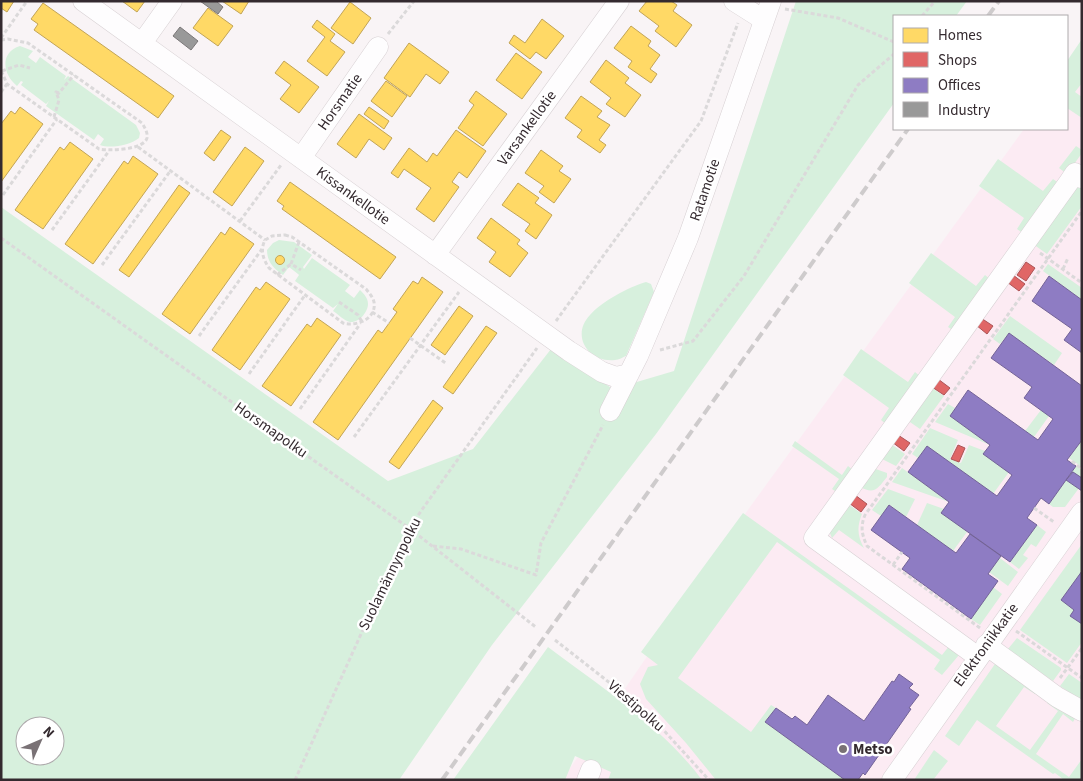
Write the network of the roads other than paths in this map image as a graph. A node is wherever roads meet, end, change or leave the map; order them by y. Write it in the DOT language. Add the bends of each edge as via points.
graph roads {
  1 [pos="83,1"];
  2 [pos="172,1"];
  3 [pos="620,1"];
  4 [pos="739,4"];
  5 [pos="768,9"];
  6 [pos="142,43"];
  7 [pos="378,47"];
  8 [pos="296,154"];
  9 [pos="1082,178"];
  10 [pos="435,255"];
  11 [pos="629,374"];
  12 [pos="610,411"];
  13 [pos="1082,512"];
  14 [pos="982,644"];
  15 [pos="1082,710"];
  16 [pos="892,780"];
  1 -- 6 [label="street, Kissankellotie"];
  2 -- 6 [label="street"];
  3 -- 10 [label="street, Varsankellotie"];
  4 -- 5 [label="street"];
  5 -- 11 [label="street, Ratamotie" via="688,238"];
  6 -- 8 [label="street, Kissankellotie"];
  7 -- 8 [label="street, Horsmatie"];
  8 -- 10 [label="street, Kissankellotie"];
  9 -- 14 [label="street" via="1076,173 814,538"];
  10 -- 11 [label="street, Kissankellotie" via="602,372 616,377"];
  11 -- 12 [label="street, Ratamotie"];
  13 -- 14 [label="street, Elektroniikkatie"];
  14 -- 15 [label="street" via="1050,692"];
  14 -- 16 [label="street, Elektroniikkatie"];
}
